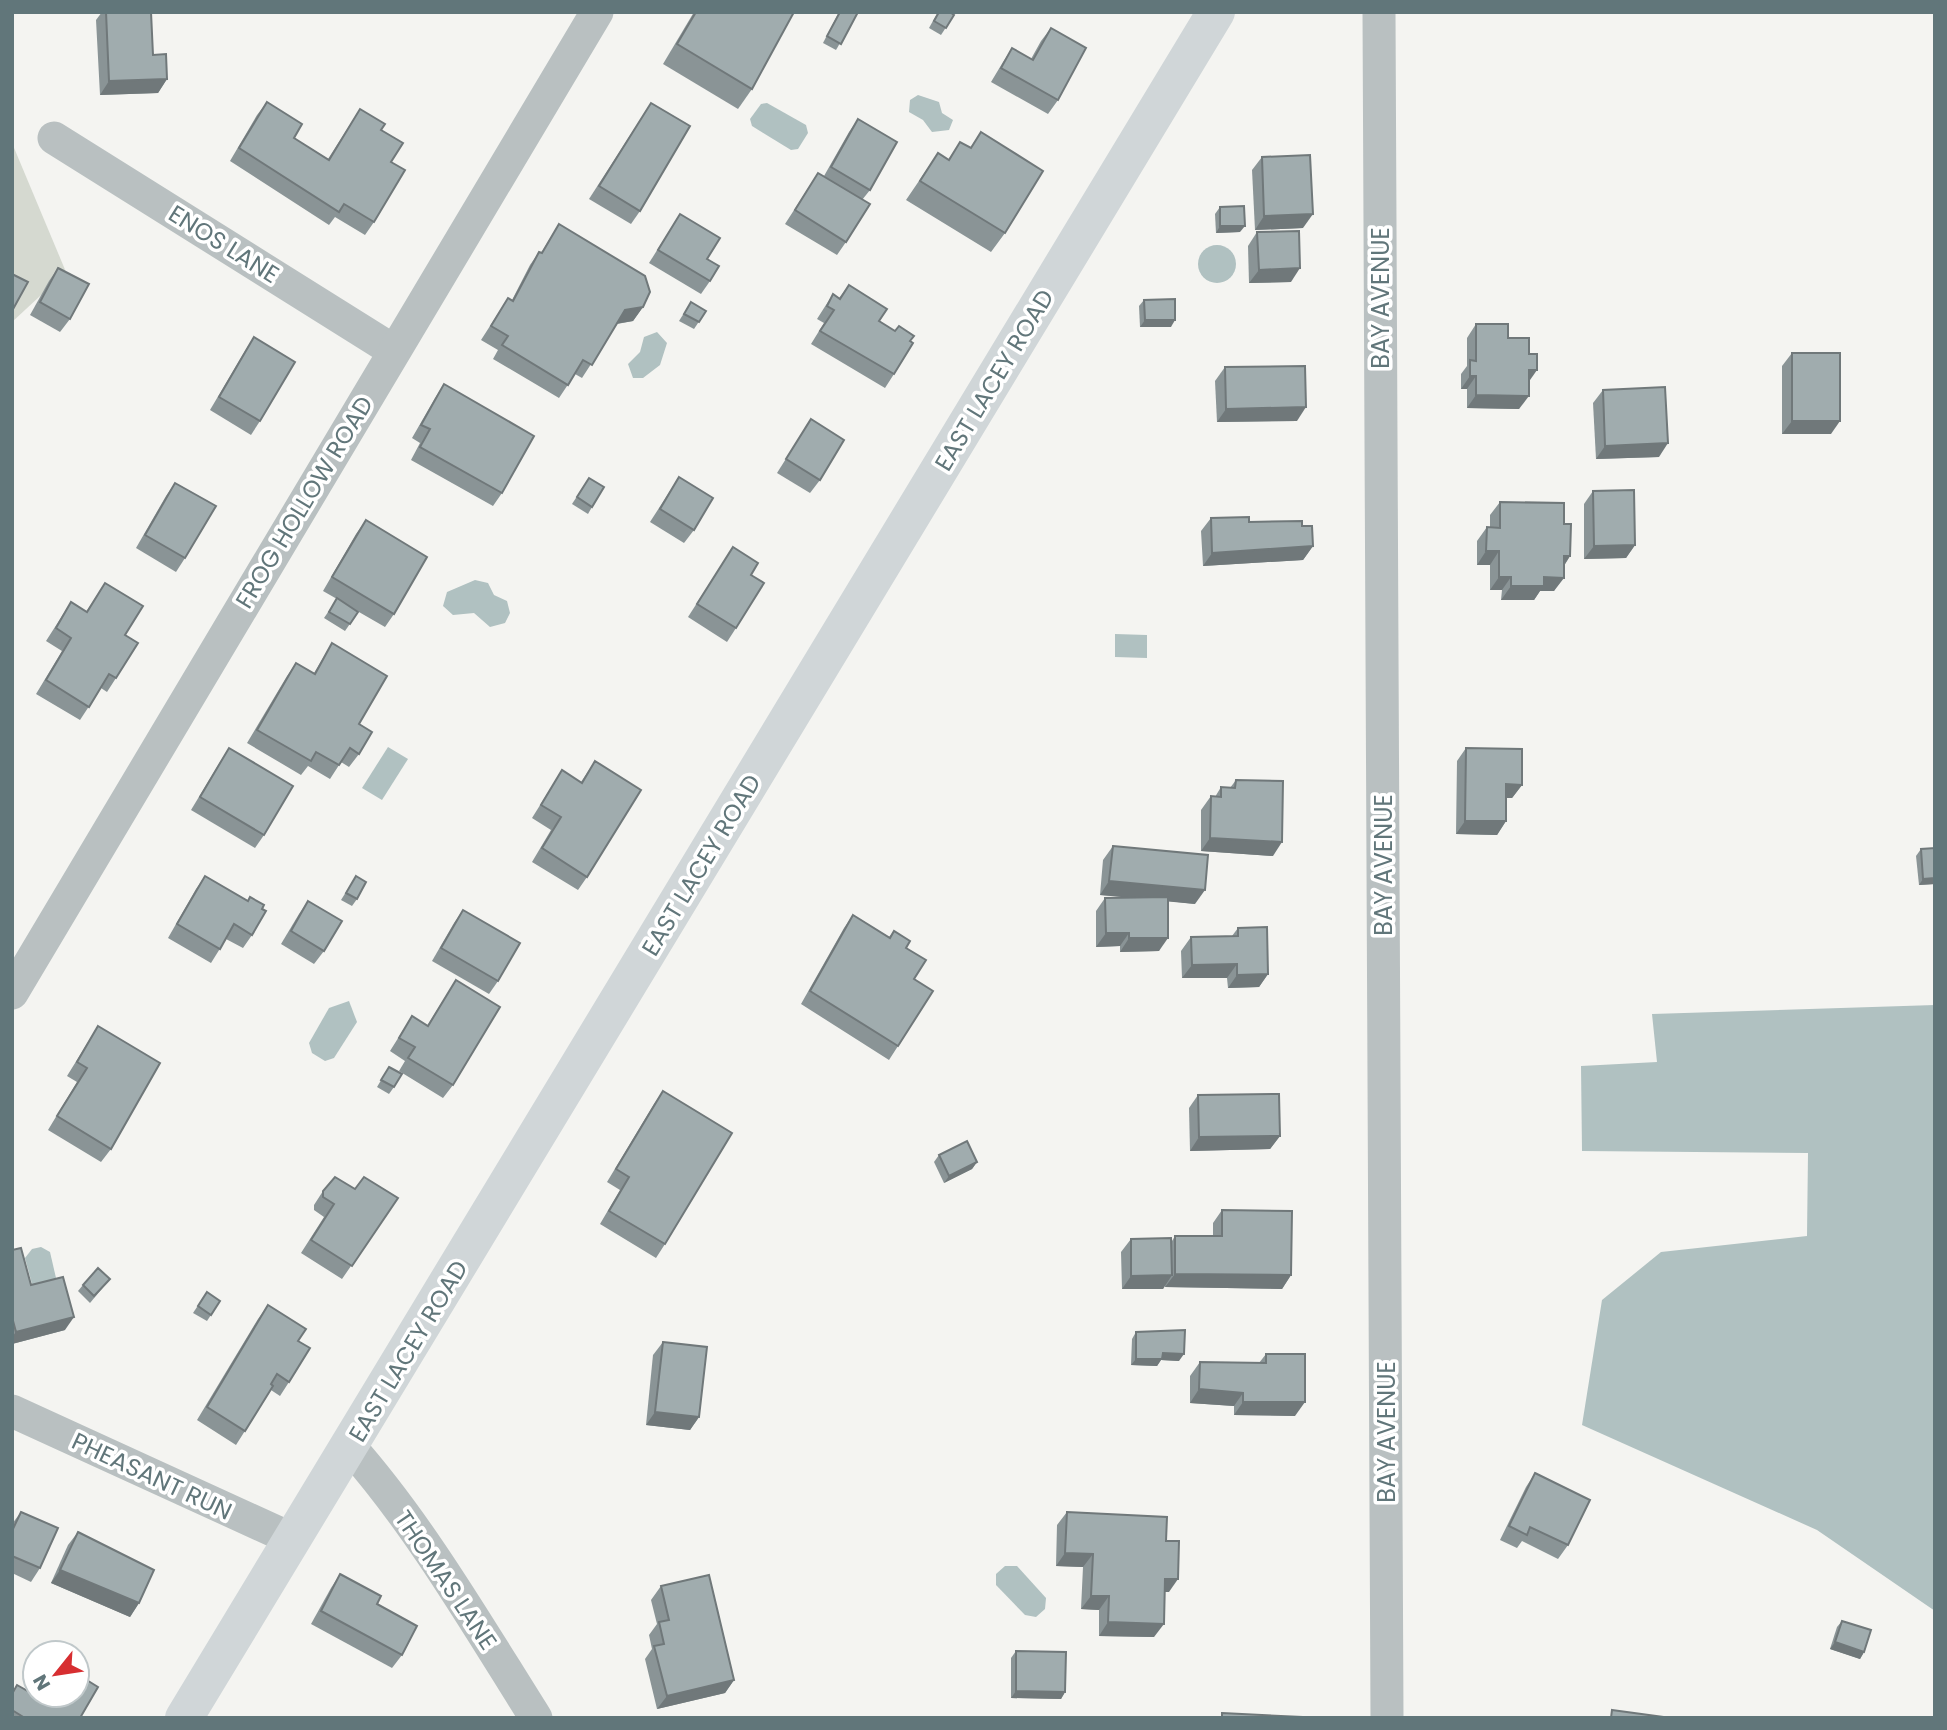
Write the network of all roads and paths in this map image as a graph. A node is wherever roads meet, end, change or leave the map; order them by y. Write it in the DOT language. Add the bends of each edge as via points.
graph roads {
  1 [pos="597,12"];
  2 [pos="1216,12"];
  3 [pos="1379,12"];
  4 [pos="54,138"];
  5 [pos="394,351"];
  6 [pos="12,993"];
  7 [pos="12,1411"];
  8 [pos="350,1447"];
  9 [pos="292,1539"];
  10 [pos="184,1718"];
  11 [pos="536,1718"];
  12 [pos="1387,1718"];
  1 -- 5 [label="street, FROG HOLLOW ROAD"];
  2 -- 8 [label="street, EAST LACEY ROAD"];
  3 -- 12 [label="street, BAY AVENUE"];
  4 -- 5 [label="street, ENOS LANE"];
  5 -- 6 [label="street, FROG HOLLOW ROAD"];
  7 -- 9 [label="street, PHEASANT RUN"];
  8 -- 9 [label="street, EAST LACEY ROAD"];
  8 -- 11 [label="street, THOMAS LANE" via="466,1607"];
  9 -- 10 [label="street, EAST LACEY ROAD"];
}
